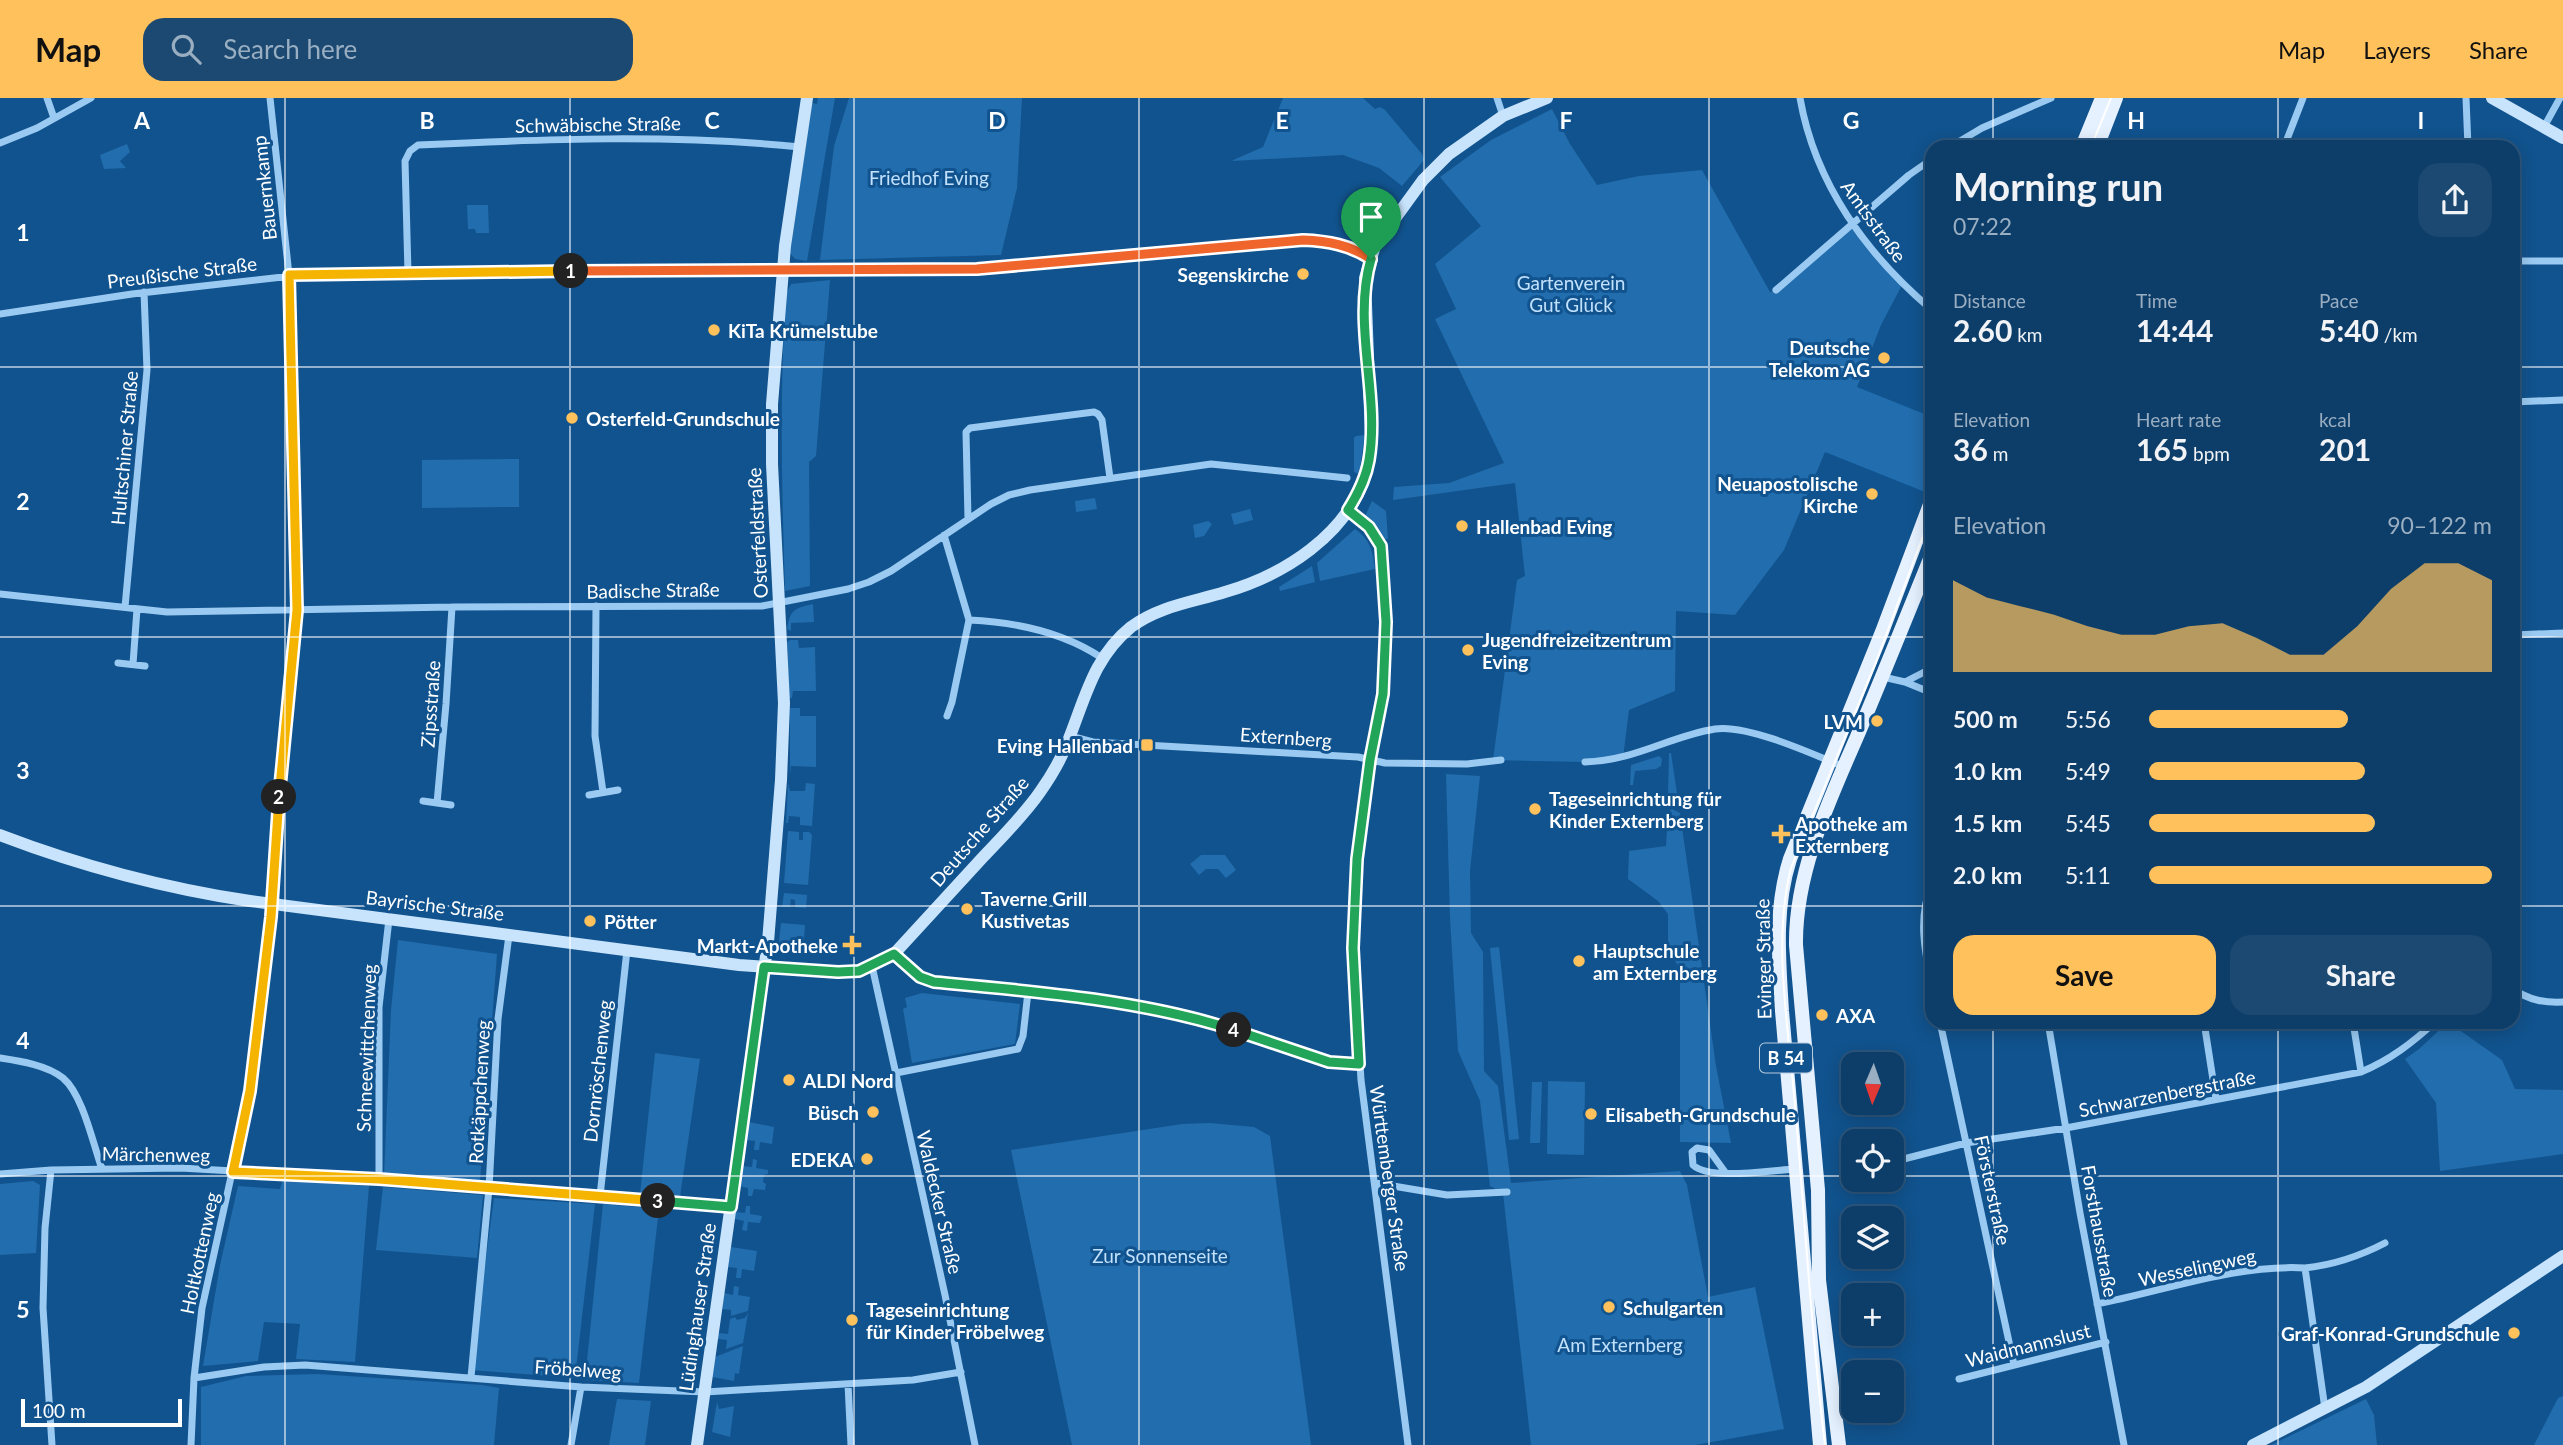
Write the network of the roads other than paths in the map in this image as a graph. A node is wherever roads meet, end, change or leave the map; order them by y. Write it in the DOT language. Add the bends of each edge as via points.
graph roads {
  1 [pos="47,98"];
  2 [pos="90,98"];
  3 [pos="270,98"];
  4 [pos="807,98"];
  5 [pos="1497,98"];
  6 [pos="1547,98"];
  7 [pos="1800,98"];
  8 [pos="2102,98"];
  9 [pos="2116,98"];
  10 [pos="2303,98"];
  11 [pos="2466,98"];
  12 [pos="2492,98"];
  13 [pos="2560,98"];
  14 [pos="2051,99"];
  15 [pos="1503,116"];
  16 [pos="54,118"];
  17 [pos="2543,127"];
  18 [pos="2563,138"];
  19 [pos="1962,140"];
  20 [pos="2085,140"];
  21 [pos="2099,140"];
  22 [pos="2287,140"];
  23 [pos="2468,140"];
  24 [pos="0,143"];
  25 [pos="800,147"];
  26 [pos="1925,164"];
  27 [pos="1853,224"];
  28 [pos="1371,259"];
  29 [pos="2520,261"];
  30 [pos="2563,261"];
  31 [pos="782,270"];
  32 [pos="408,273"];
  33 [pos="289,275"];
  34 [pos="1776,290"];
  35 [pos="144,292"];
  36 [pos="1925,304"];
  37 [pos="0,314"];
  38 [pos="2563,400"];
  39 [pos="2520,402"];
  40 [pos="1110,478"];
  41 [pos="1348,478"];
  42 [pos="1348,510"];
  43 [pos="1925,517"];
  44 [pos="968,519"];
  45 [pos="944,535"];
  46 [pos="1925,571"];
  47 [pos="0,594"];
  48 [pos="780,604"];
  49 [pos="596,606"];
  50 [pos="125,607"];
  51 [pos="452,607"];
  52 [pos="138,609"];
  53 [pos="297,610"];
  54 [pos="969,620"];
  55 [pos="2563,633"];
  56 [pos="2520,635"];
  57 [pos="1102,658"];
  58 [pos="118,663"];
  59 [pos="133,664"];
  60 [pos="145,666"];
  61 [pos="1925,672"];
  62 [pos="1865,673"];
  63 [pos="1882,677"];
  64 [pos="1905,682"];
  65 [pos="1925,690"];
  66 [pos="947,716"];
  67 [pos="1070,736"];
  68 [pos="1370,760"];
  69 [pos="1500,760"];
  70 [pos="1585,762"];
  71 [pos="1837,764"];
  72 [pos="618,790"];
  73 [pos="603,793"];
  74 [pos="589,795"];
  75 [pos="423,801"];
  76 [pos="437,803"];
  77 [pos="451,806"];
  78 [pos="0,835"];
  79 [pos="271,903"];
  80 [pos="1925,914"];
  81 [pos="389,919"];
  82 [pos="509,934"];
  83 [pos="627,950"];
  84 [pos="1925,951"];
  85 [pos="894,954"];
  86 [pos="872,966"];
  87 [pos="764,967"];
  88 [pos="1028,992"];
  89 [pos="2520,994"];
  90 [pos="2563,1002"];
  91 [pos="1942,1029"];
  92 [pos="2049,1029"];
  93 [pos="2205,1029"];
  94 [pos="2354,1029"];
  95 [pos="2427,1029"];
  96 [pos="0,1058"];
  97 [pos="1359,1064"];
  98 [pos="2361,1072"];
  99 [pos="896,1073"];
  100 [pos="2217,1100"];
  101 [pos="2066,1128"];
  102 [pos="1966,1143"];
  103 [pos="1904,1159"];
  104 [pos="102,1169"];
  105 [pos="1796,1169"];
  106 [pos="51,1170"];
  107 [pos="233,1172"];
  108 [pos="1725,1172"];
  109 [pos="0,1174"];
  110 [pos="379,1179"];
  111 [pos="1375,1183"];
  112 [pos="489,1188"];
  113 [pos="1507,1192"];
  114 [pos="600,1196"];
  115 [pos="731,1207"];
  116 [pos="2385,1243"];
  117 [pos="2563,1256"];
  118 [pos="2305,1268"];
  119 [pos="2097,1304"];
  120 [pos="2106,1342"];
  121 [pos="2014,1365"];
  122 [pos="961,1372"];
  123 [pos="471,1377"];
  124 [pos="194,1378"];
  125 [pos="1959,1380"];
  126 [pos="848,1384"];
  127 [pos="581,1387"];
  128 [pos="705,1392"];
  129 [pos="2325,1409"];
  130 [pos="52,1445"];
  131 [pos="191,1445"];
  132 [pos="571,1445"];
  133 [pos="697,1445"];
  134 [pos="851,1445"];
  135 [pos="975,1445"];
  136 [pos="1408,1445"];
  137 [pos="1820,1445"];
  138 [pos="1839,1445"];
  139 [pos="2124,1445"];
  140 [pos="2253,1445"];
  1 -- 16 [label="street"];
  2 -- 16 [label="street"];
  3 -- 33 [label="street, Bauernkamp"];
  4 -- 25 [label="street, Osterfeldstraße"];
  5 -- 15 [label="street"];
  6 -- 15 [label="street, Deutsche Straße"];
  7 -- 27 [label="street, Amtsstraße" via="1820,170"];
  8 -- 20 [label="main road"];
  9 -- 21 [label="main road"];
  10 -- 22 [label="street"];
  11 -- 23 [label="street"];
  12 -- 17 [label="street"];
  13 -- 17 [label="street"];
  14 -- 19 [label="street"];
  15 -- 28 [label="street, Deutsche Straße" via="1455,149 1423,180 1375,246"];
  16 -- 24 [label="street"];
  17 -- 18 [label="street"];
  25 -- 31 [label="street, Osterfeldstraße"];
  25 -- 32 [label="street, Schwäbische Straße" via="692,139 418,145 405,161"];
  26 -- 27 [label="street"];
  27 -- 34 [label="street"];
  27 -- 36 [label="street, Amtsstraße" via="1902,285"];
  28 -- 31 [label="street, Preußische Straße" via="1341,245 1303,240 977,269"];
  28 -- 42 [label="street, Deutsche Straße" via="1365,278 1370,448 1366,473"];
  29 -- 30 [label="street"];
  31 -- 32 [label="street, Preußische Straße"];
  31 -- 48 [label="street, Osterfeldstraße" via="772,414"];
  32 -- 33 [label="street, Preußische Straße"];
  33 -- 35 [label="street, Preußische Straße"];
  33 -- 53 [label="street, Bauernkamp"];
  35 -- 37 [label="street, Preußische Straße"];
  35 -- 50 [label="street, Hultschiner Straße" via="147,370"];
  38 -- 39 [label="street"];
  40 -- 41 [label="street, Badische Straße" via="1210,464"];
  40 -- 44 [label="street, Badische Straße" via="1009,495"];
  40 -- 44 [label="street" via="1102,420 1094,412 970,428 966,432"];
  42 -- 57 [label="street, Deutsche Straße" via="1298,559 1245,586 1150,615 1123,634"];
  42 -- 68 [label="street, Württemberger Straße" via="1376,537 1384,568 1383,694"];
  43 -- 62 [label="main road, Evinger Straße / B 54"];
  44 -- 45 [label="street, Badische Straße"];
  45 -- 48 [label="street, Badische Straße" via="869,582"];
  45 -- 54 [label="street"];
  46 -- 63 [label="main road, Evinger Straße / B 54"];
  47 -- 50 [label="street, Badische Straße"];
  48 -- 49 [label="street, Badische Straße"];
  48 -- 87 [label="street, Osterfeldstraße" via="783,747"];
  49 -- 51 [label="street, Badische Straße"];
  49 -- 73 [label="street" via="595,736"];
  50 -- 52 [label="street, Badische Straße"];
  51 -- 53 [label="street, Badische Straße"];
  51 -- 76 [label="street, Zipsstraße"];
  52 -- 53 [label="street, Badische Straße"];
  52 -- 59 [label="street"];
  53 -- 79 [label="street, Bauernkamp"];
  54 -- 57 [label="street" via="1016,625 1060,637"];
  54 -- 66 [label="street"];
  55 -- 56 [label="street"];
  57 -- 67 [label="street, Deutsche Straße"];
  58 -- 59 [label="street"];
  59 -- 60 [label="street"];
  61 -- 64 [label="street"];
  62 -- 63 [label="street"];
  62 -- 71 [label="main road, Evinger Straße / B 54"];
  63 -- 64 [label="street"];
  63 -- 71 [label="main road, Evinger Straße / B 54"];
  64 -- 65 [label="street"];
  67 -- 68 [label="street, Externberg" via="1093,742"];
  67 -- 85 [label="street, Deutsche Straße" via="1038,795"];
  68 -- 69 [label="street, Externberg" via="1467,764"];
  68 -- 97 [label="street, Württemberger Straße" via="1357,859 1353,948"];
  70 -- 71 [label="street" via="1623,758 1718,728 1749,732"];
  71 -- 105 [label="main road, Evinger Straße / B 54" via="1790,859 1779,908 1782,1011"];
  71 -- 138 [label="main road, Evinger Straße / B 54" via="1795,919 1818,1190 1819,1280"];
  72 -- 73 [label="street"];
  73 -- 74 [label="street"];
  75 -- 76 [label="street"];
  76 -- 77 [label="street"];
  78 -- 79 [label="street, Bayrische Straße" via="132,878"];
  79 -- 81 [label="street, Bayrische Straße"];
  79 -- 107 [label="street, Holtkottenweg" via="250,1091"];
  80 -- 84 [label="street"];
  81 -- 82 [label="street, Bayrische Straße"];
  81 -- 110 [label="street, Schneewittchenweg" via="379,1007"];
  82 -- 83 [label="street, Bayrische Straße"];
  82 -- 112 [label="street, Rotkäppchenweg" via="498,1019"];
  83 -- 87 [label="street, Bayrische Straße"];
  83 -- 114 [label="street, Dornröschenweg"];
  85 -- 86 [label="street, Deutsche Straße"];
  85 -- 88 [label="street" via="927,980"];
  86 -- 87 [label="street, Bayrische Straße" via="838,972"];
  86 -- 99 [label="street, Waldecker Straße"];
  87 -- 115 [label="street, Lüdinghauser Straße"];
  88 -- 97 [label="street" via="1155,1009 1329,1062"];
  88 -- 99 [label="street" via="1018,1049"];
  89 -- 90 [label="street" via="2538,1001"];
  91 -- 102 [label="street, Försterstraße"];
  92 -- 101 [label="street, Forsthausstraße"];
  93 -- 100 [label="street"];
  94 -- 98 [label="street"];
  95 -- 98 [label="street, Schwarzenbergstraße" via="2400,1052"];
  96 -- 104 [label="street" via="37,1066 63,1078 79,1104"];
  97 -- 111 [label="street, Württemberger Straße"];
  98 -- 100 [label="street, Schwarzenbergstraße"];
  99 -- 122 [label="street, Waldecker Straße"];
  100 -- 101 [label="street, Schwarzenbergstraße"];
  101 -- 102 [label="street, Schwarzenbergstraße"];
  101 -- 119 [label="street, Forsthausstraße"];
  102 -- 103 [label="street, Schwarzenbergstraße"];
  102 -- 121 [label="street, Försterstraße"];
  104 -- 106 [label="street, Märchenweg"];
  104 -- 107 [label="street, Märchenweg"];
  105 -- 108 [label="street"];
  105 -- 137 [label="main road, Evinger Straße / B 54"];
  106 -- 109 [label="street, Märchenweg"];
  106 -- 130 [label="street" via="43,1308"];
  107 -- 110 [label="street, Märchenweg"];
  107 -- 124 [label="street, Holtkottenweg" via="202,1308"];
  108 -- 108 [label="street" via="1709,1150 1697,1148 1692,1153 1693,1165 1700,1171"];
  110 -- 112 [label="street, Märchenweg"];
  111 -- 113 [label="street" via="1447,1195"];
  111 -- 136 [label="street, Württemberger Straße"];
  112 -- 114 [label="street, Märchenweg"];
  112 -- 123 [label="street, Rotkäppchenweg"];
  114 -- 115 [label="street, Märchenweg"];
  115 -- 128 [label="street, Lüdinghauser Straße"];
  116 -- 118 [label="street, Wesselingweg" via="2327,1265"];
  117 -- 129 [label="street" via="2366,1387"];
  118 -- 119 [label="street, Wesselingweg" via="2250,1270"];
  118 -- 129 [label="street"];
  119 -- 120 [label="street, Forsthausstraße"];
  120 -- 121 [label="street, Waidmannslust"];
  120 -- 139 [label="street, Forsthausstraße"];
  121 -- 125 [label="street, Waidmannslust"];
  122 -- 126 [label="street, Fröbelweg"];
  122 -- 135 [label="street, Waldecker Straße"];
  123 -- 124 [label="street, Fröbelweg" via="305,1366"];
  123 -- 127 [label="street, Fröbelweg"];
  124 -- 131 [label="street, Holtkottenweg"];
  126 -- 128 [label="street, Fröbelweg"];
  126 -- 134 [label="street"];
  127 -- 128 [label="street, Fröbelweg"];
  127 -- 132 [label="street"];
  128 -- 133 [label="street, Lüdinghauser Straße"];
  129 -- 140 [label="street"];
}
